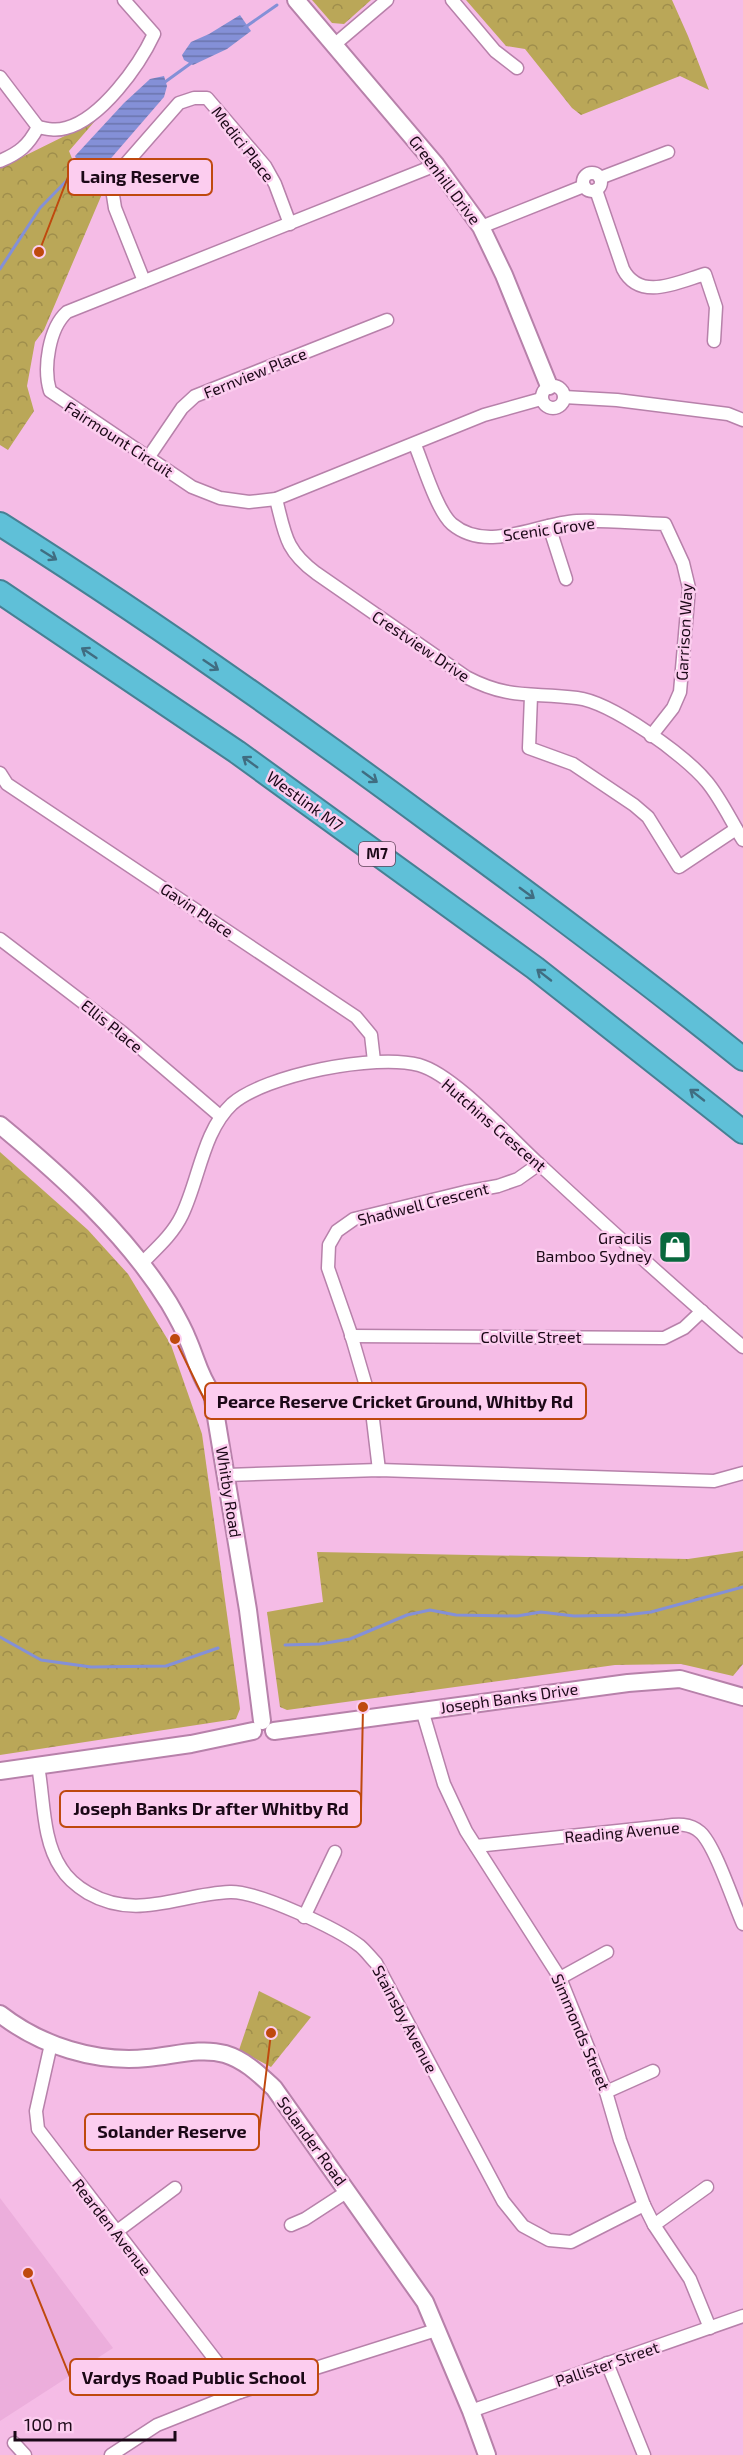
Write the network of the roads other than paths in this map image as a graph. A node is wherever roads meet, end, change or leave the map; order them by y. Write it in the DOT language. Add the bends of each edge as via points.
graph roads {
  1 [pos="124,0"];
  2 [pos="296,0"];
  3 [pos="387,0"];
  4 [pos="452,0"];
  5 [pos="334,45"];
  6 [pos="518,68"];
  7 [pos="0,77"];
  8 [pos="38,127"];
  9 [pos="668,152"];
  10 [pos="0,161"];
  11 [pos="436,165"];
  12 [pos="590,188"];
  13 [pos="290,224"];
  14 [pos="481,227"];
  15 [pos="144,281"];
  16 [pos="387,320"];
  17 [pos="714,341"];
  18 [pos="545,392"];
  19 [pos="564,397"];
  20 [pos="743,420"];
  21 [pos="415,445"];
  22 [pos="148,458"];
  23 [pos="276,499"];
  24 [pos="0,524"];
  25 [pos="664,525"];
  26 [pos="549,526"];
  27 [pos="566,579"];
  28 [pos="0,592"];
  29 [pos="531,696"];
  30 [pos="651,736"];
  31 [pos="0,773"];
  32 [pos="736,829"];
  33 [pos="743,840"];
  34 [pos="0,939"];
  35 [pos="743,1059"];
  36 [pos="374,1061"];
  37 [pos="220,1116"];
  38 [pos="0,1125"];
  39 [pos="743,1132"];
  40 [pos="539,1164"];
  41 [pos="142,1263"];
  42 [pos="702,1311"];
  43 [pos="351,1336"];
  44 [pos="743,1347"];
  45 [pos="379,1470"];
  46 [pos="743,1473"];
  47 [pos="227,1475"];
  48 [pos="743,1697"];
  49 [pos="422,1710"];
  50 [pos="262,1728"];
  51 [pos="38,1766"];
  52 [pos="0,1771"];
  53 [pos="476,1846"];
  54 [pos="334,1852"];
  55 [pos="304,1917"];
  56 [pos="743,1924"];
  57 [pos="606,1952"];
  58 [pos="560,1978"];
  59 [pos="0,2014"];
  60 [pos="51,2044"];
  61 [pos="652,2071"];
  62 [pos="606,2092"];
  63 [pos="707,2187"];
  64 [pos="175,2188"];
  65 [pos="348,2191"];
  66 [pos="644,2205"];
  67 [pos="291,2225"];
  68 [pos="654,2225"];
  69 [pos="116,2232"];
  70 [pos="743,2316"];
  71 [pos="710,2328"];
  72 [pos="436,2330"];
  73 [pos="607,2363"];
  74 [pos="240,2392"];
  75 [pos="471,2411"];
  76 [pos="14,2443"];
  77 [pos="25,2455"];
  78 [pos="111,2455"];
  79 [pos="487,2455"];
  80 [pos="644,2455"];
  1 -- 8 [label="street" via="154,34 145,55 98,111 67,128"];
  2 -- 5 [label="street, Greenhill Drive"];
  3 -- 5 [label="street"];
  4 -- 6 [label="street" via="495,51"];
  5 -- 11 [label="street, Greenhill Drive"];
  7 -- 8 [label="street"];
  8 -- 10 [label="street" via="21,152"];
  9 -- 12 [label="street" via="600,178 601,184"];
  11 -- 13 [label="street, Fairmount Circuit"];
  11 -- 14 [label="street, Greenhill Drive"];
  12 -- 14 [label="street"];
  12 -- 17 [label="street" via="623,269 635,284 655,288 705,274 716,306"];
  13 -- 15 [label="street, Fairmount Circuit"];
  13 -- 15 [label="street, Medici Place" via="265,166 207,98 179,103 116,175 112,189"];
  14 -- 18 [label="street, Greenhill Drive" via="500,264"];
  15 -- 22 [label="street, Fairmount Circuit" via="67,312 58,320 48,377 50,392 57,398"];
  16 -- 22 [label="street, Fernview Place" via="195,396 182,408"];
  18 -- 19 [label="street" via="559,388"];
  18 -- 19 [label="street" via="544,405 551,409 562,405"];
  18 -- 21 [label="street, Fairmount Circuit"];
  19 -- 20 [label="street" via="728,414"];
  21 -- 23 [label="street, Fairmount Circuit"];
  21 -- 26 [label="street, Scenic Grove" via="442,510 451,523 464,531 500,537"];
  22 -- 23 [label="street, Fairmount Circuit" via="192,487 220,498 249,502"];
  23 -- 29 [label="street, Crestview Drive" via="288,544 299,560 466,677 488,689"];
  24 -- 35 [label="highway, one-way" via="304,729 640,976"];
  25 -- 26 [label="street, Scenic Grove" via="574,521"];
  25 -- 30 [label="street, Garrison Way" via="683,562 689,588 680,692"];
  26 -- 27 [label="street"];
  39 -- 28 [label="highway, Westlink M7 / M7, one-way" via="516,954 237,752"];
  29 -- 30 [label="street, Crestview Drive" via="579,698 619,714"];
  29 -- 32 [label="street" via="529,748 573,764 634,805 648,817 679,867"];
  30 -- 32 [label="street, Crestview Drive" via="706,781"];
  31 -- 36 [label="street, Gavin Place" via="7,784 356,1017 371,1035"];
  32 -- 33 [label="street, Crestview Drive"];
  34 -- 37 [label="street, Ellis Place" via="123,1033"];
  36 -- 37 [label="street, Hutchins Crescent" via="266,1084"];
  36 -- 40 [label="street, Hutchins Crescent" via="420,1065 446,1080"];
  37 -- 41 [label="street" via="182,1215"];
  38 -- 41 [label="street, Whitby Road" via="106,1222"];
  40 -- 42 [label="street, Hutchins Crescent"];
  40 -- 43 [label="street, Shadwell Crescent" via="518,1179 498,1186 354,1219 337,1231 329,1245 328,1268"];
  41 -- 47 [label="street, Whitby Road" via="180,1323 204,1384 212,1393"];
  42 -- 43 [label="street, Colville Street" via="684,1328 664,1338"];
  42 -- 44 [label="street, Hutchins Crescent"];
  43 -- 45 [label="street, Shadwell Crescent" via="371,1403"];
  45 -- 46 [label="street" via="714,1481"];
  45 -- 47 [label="street"];
  47 -- 50 [label="street, Whitby Road"];
  48 -- 49 [label="street, Joseph Banks Drive" via="680,1679"];
  49 -- 50 [label="street, Joseph Banks Drive"];
  49 -- 53 [label="street, Simmonds Street" via="453,1806"];
  50 -- 51 [label="street, Joseph Banks Drive" via="191,1744"];
  51 -- 52 [label="street, Joseph Banks Drive"];
  51 -- 55 [label="street, Stainsby Avenue" via="56,1859 83,1890 112,1904 143,1907 230,1892 246,1893"];
  53 -- 56 [label="street, Reading Avenue" via="681,1824 692,1827 707,1840"];
  53 -- 58 [label="street, Simmonds Street"];
  54 -- 55 [label="street"];
  55 -- 66 [label="street, Stainsby Avenue" via="341,1934 376,1963 503,2201 523,2226 549,2240 572,2242"];
  57 -- 58 [label="street"];
  58 -- 62 [label="street, Simmonds Street"];
  59 -- 60 [label="street, Solander Road"];
  60 -- 65 [label="street, Solander Road" via="99,2057 145,2058 199,2051 226,2055 249,2065 274,2088"];
  60 -- 69 [label="street, Rearden Avenue" via="36,2111 38,2129"];
  61 -- 62 [label="street"];
  62 -- 66 [label="street, Simmonds Street"];
  63 -- 68 [label="street"];
  64 -- 69 [label="street"];
  65 -- 67 [label="street"];
  65 -- 72 [label="street, Solander Road" via="426,2302"];
  66 -- 68 [label="street, Simmonds Street"];
  68 -- 71 [label="street, Simmonds Street" via="690,2279"];
  69 -- 74 [label="street, Rearden Avenue"];
  70 -- 71 [label="street, Pallister Street"];
  71 -- 73 [label="street, Pallister Street"];
  72 -- 74 [label="street"];
  72 -- 75 [label="street, Solander Road"];
  73 -- 75 [label="street, Pallister Street"];
  73 -- 80 [label="street"];
  74 -- 78 [label="street" via="157,2426"];
  75 -- 79 [label="street, Solander Road"];
  76 -- 77 [label="street"];
}
